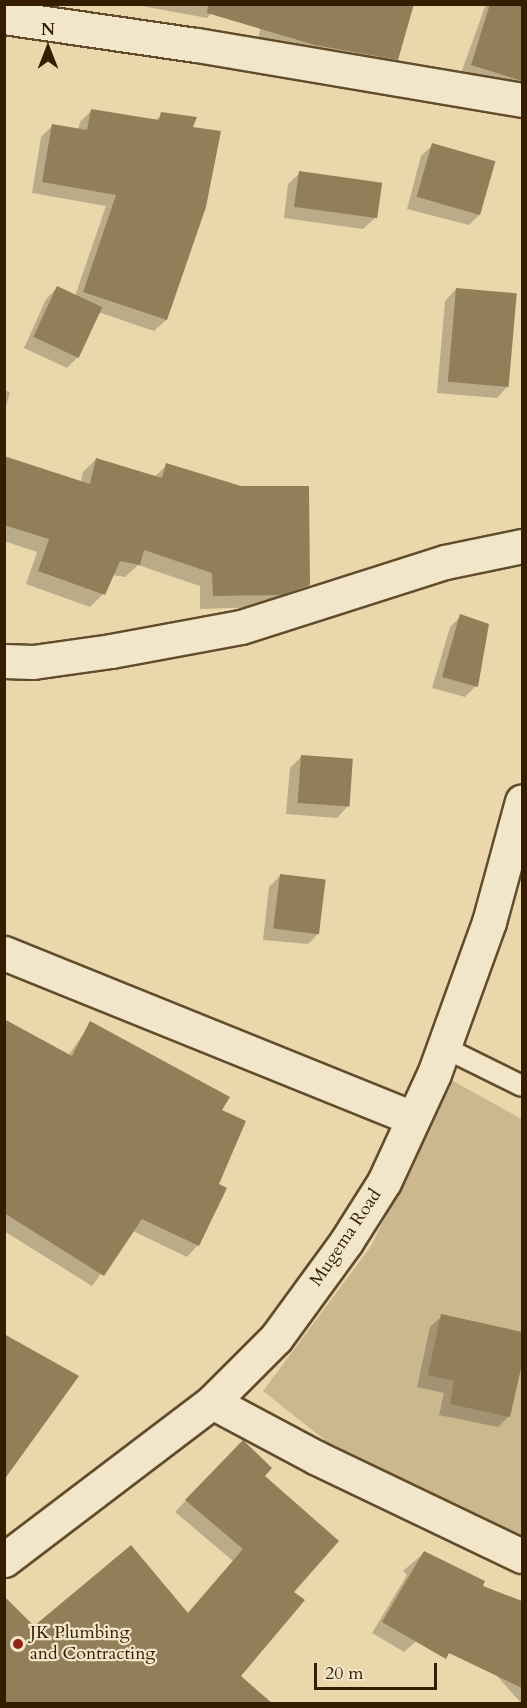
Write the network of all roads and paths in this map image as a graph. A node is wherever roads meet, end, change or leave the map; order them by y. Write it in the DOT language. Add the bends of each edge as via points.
graph roads {
  1 [pos="4,17"];
  2 [pos="522,100"];
  3 [pos="522,546"];
  4 [pos="4,662"];
  5 [pos="522,801"];
  6 [pos="4,953"];
  7 [pos="441,1046"];
  8 [pos="522,1086"];
  9 [pos="412,1118"];
  10 [pos="212,1402"];
  11 [pos="522,1556"];
  12 [pos="4,1560"];
  1 -- 2 [label="street"];
  3 -- 4 [label="street" via="445,562 241,627 100,653"];
  5 -- 7 [label="street, Mugema Road" via="489,922"];
  6 -- 9 [label="street"];
  7 -- 8 [label="lane"];
  7 -- 9 [label="street, Mugema Road" via="434,1074"];
  9 -- 10 [label="street, Mugema Road" via="384,1182 346,1242 276,1338"];
  10 -- 11 [label="street" via="317,1458"];
  10 -- 12 [label="street, Mugema Road"];
}
